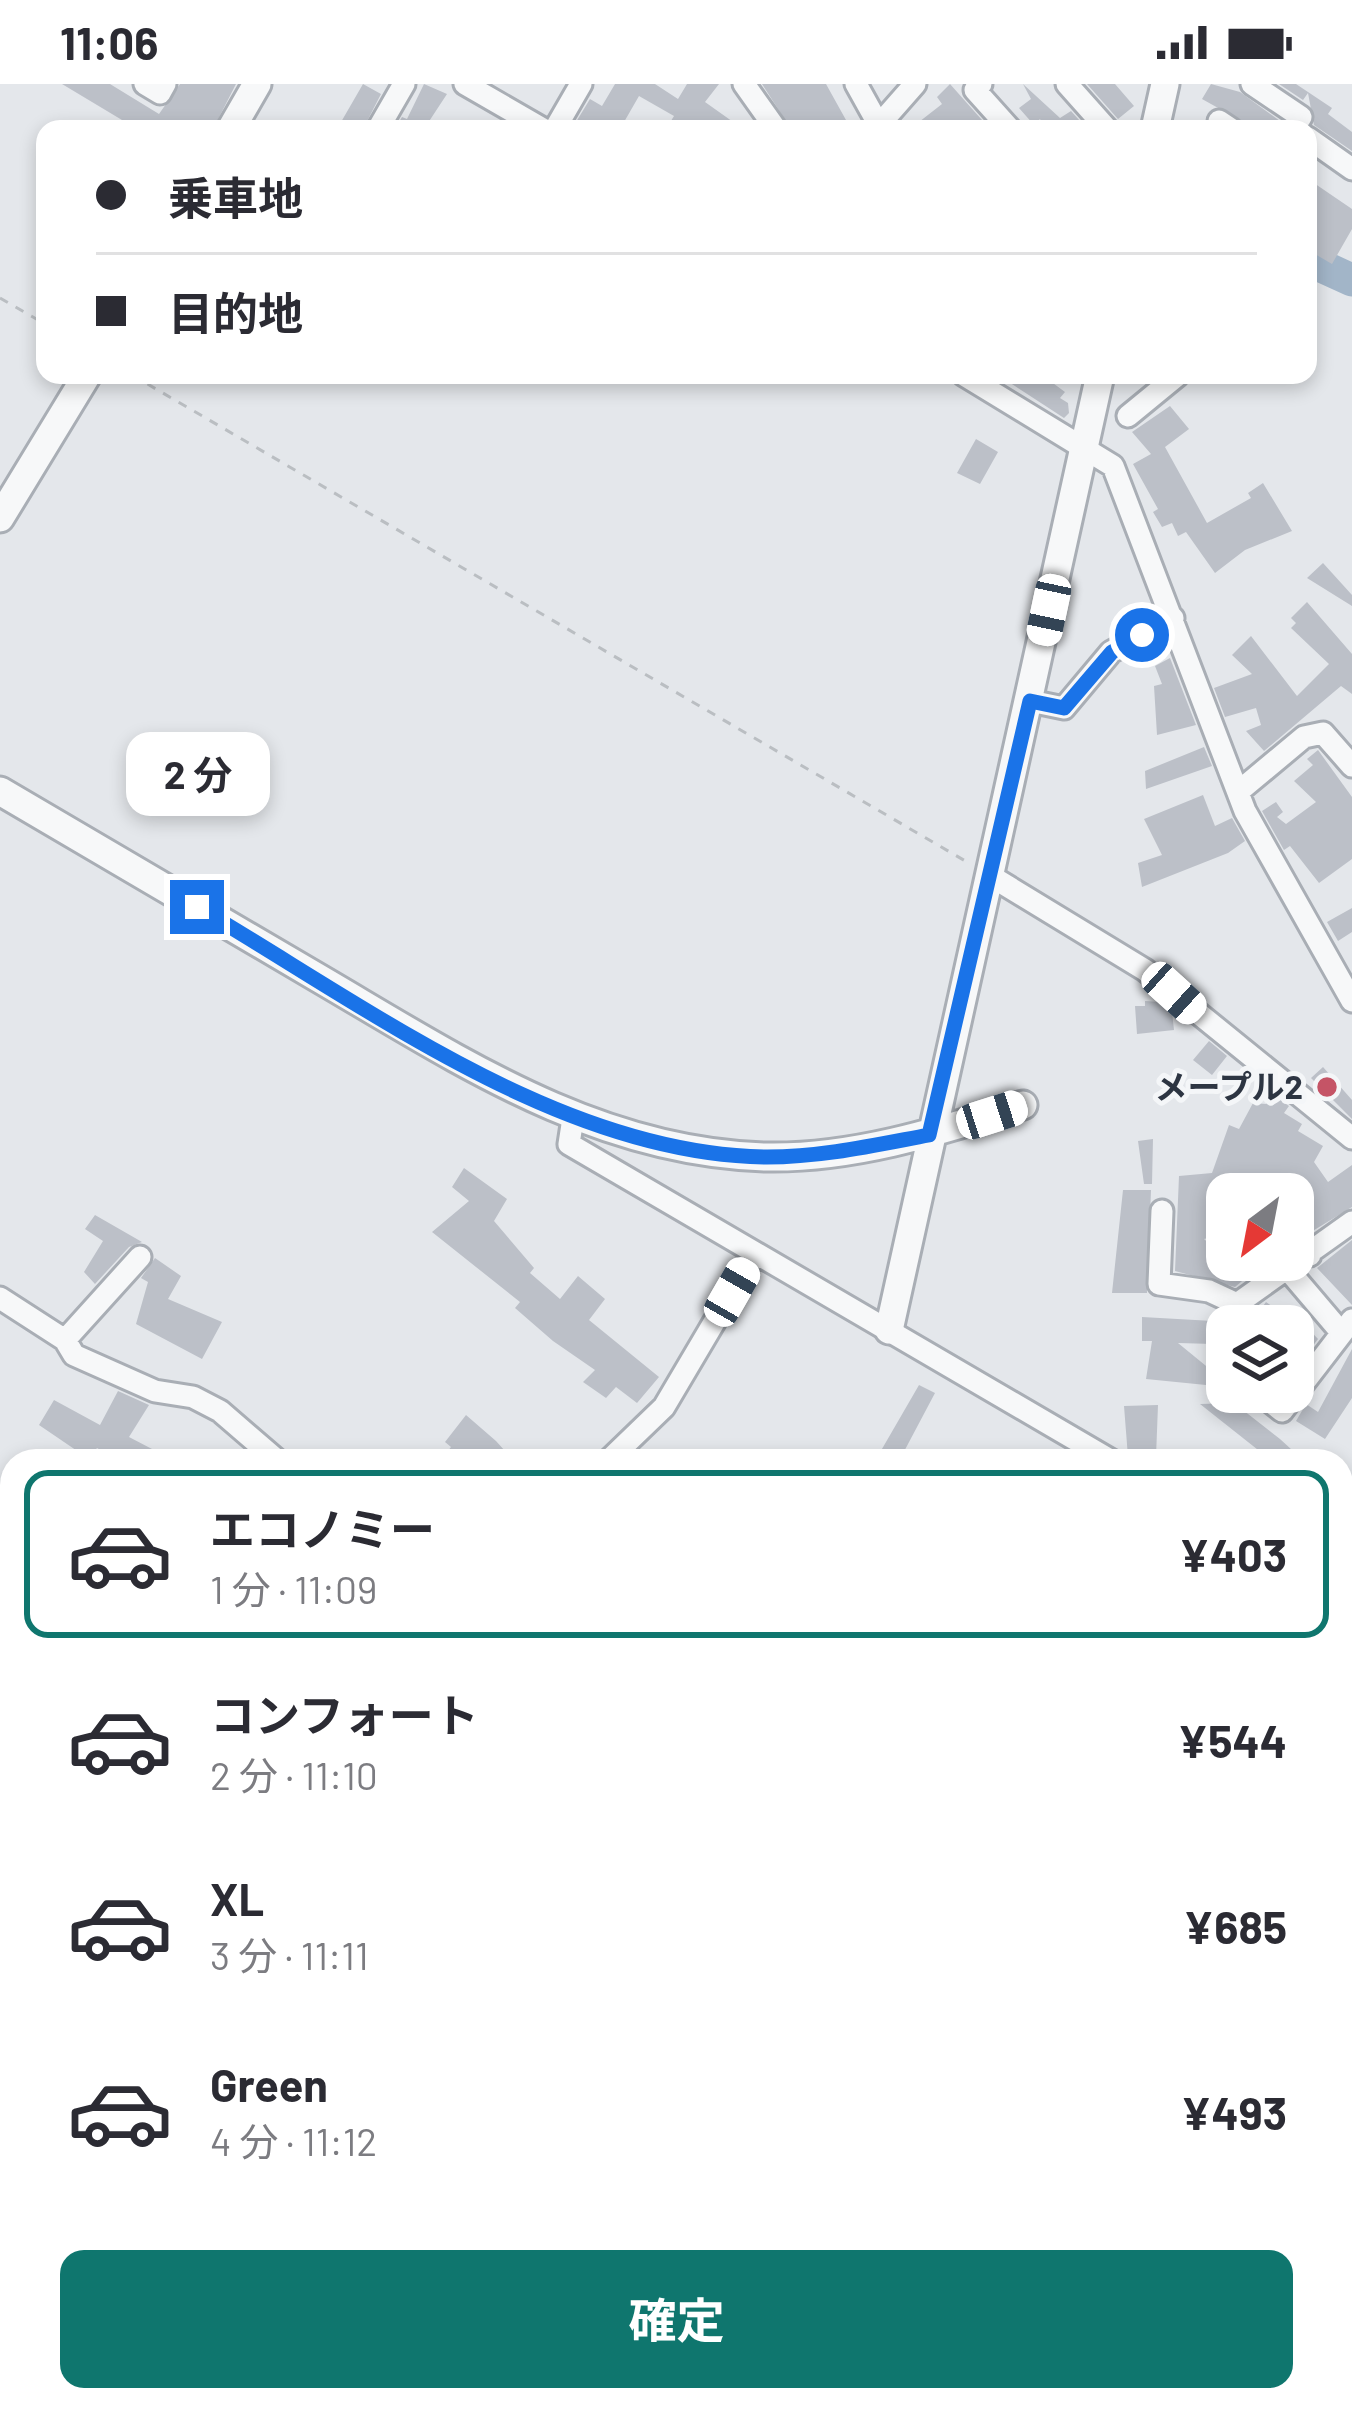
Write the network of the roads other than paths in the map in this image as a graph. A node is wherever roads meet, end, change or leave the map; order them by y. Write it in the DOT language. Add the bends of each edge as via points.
graph roads {
  1 [pos="145,84"];
  2 [pos="165,84"];
  3 [pos="257,84"];
  4 [pos="404,84"];
  5 [pos="465,84"];
  6 [pos="581,84"];
  7 [pos="744,84"];
  8 [pos="856,84"];
  9 [pos="915,84"];
  10 [pos="981,84"];
  11 [pos="1067,84"];
  12 [pos="1165,84"];
  13 [pos="1252,84"];
  14 [pos="236,120"];
  15 [pos="383,120"];
  16 [pos="527,120"];
  17 [pos="560,120"];
  18 [pos="770,120"];
  19 [pos="876,120"];
  20 [pos="886,120"];
  21 [pos="1002,120"];
  22 [pos="1099,120"];
  23 [pos="1157,120"];
  24 [pos="1299,120"];
  25 [pos="1317,144"];
  26 [pos="1352,169"];
  27 [pos="82,384"];
  28 [pos="980,384"];
  29 [pos="1098,384"];
  30 [pos="1167,384"];
  31 [pos="1128,416"];
  32 [pos="1085,445"];
  33 [pos="0,518"];
  34 [pos="1173,618"];
  35 [pos="1030,701"];
  36 [pos="1352,766"];
  37 [pos="0,791"];
  38 [pos="1238,793"];
  39 [pos="989,875"];
  40 [pos="1352,1001"];
  41 [pos="1023,1105"];
  42 [pos="573,1118"];
  43 [pos="929,1135"];
  44 [pos="1352,1138"];
  45 [pos="1162,1211"];
  46 [pos="1352,1222"];
  47 [pos="1314,1252"];
  48 [pos="755,1253"];
  49 [pos="140,1257"];
  50 [pos="1273,1281"];
  51 [pos="1299,1281"];
  52 [pos="0,1298"];
  53 [pos="1346,1326"];
  54 [pos="889,1330"];
  55 [pos="65,1340"];
  56 [pos="1314,1368"];
  57 [pos="264,1449"];
  58 [pos="620,1449"];
  59 [pos="1090,1449"];
  1 -- 2 [label="street" via="160,93"];
  3 -- 14 [label="street"];
  4 -- 15 [label="street"];
  5 -- 16 [label="street"];
  6 -- 17 [label="street"];
  7 -- 18 [label="street"];
  8 -- 19 [label="street"];
  9 -- 20 [label="street"];
  10 -- 21 [label="street" via="975,90"];
  11 -- 22 [label="street"];
  12 -- 23 [label="street"];
  13 -- 24 [label="street"];
  25 -- 26 [label="street"];
  27 -- 33 [label="street"];
  28 -- 32 [label="street"];
  29 -- 32 [label="street"];
  30 -- 31 [label="street"];
  32 -- 34 [label="street" via="1113,466"];
  32 -- 35 [label="street"];
  34 -- 35 [label="street" via="1112,652 1064,708"];
  34 -- 38 [label="street"];
  35 -- 39 [label="street"];
  36 -- 38 [label="street" via="1324,733 1304,737"];
  37 -- 42 [label="street" via="513,1092"];
  38 -- 40 [label="street"];
  39 -- 43 [label="street"];
  39 -- 44 [label="street" via="1145,970"];
  41 -- 43 [label="street"];
  42 -- 43 [label="street" via="695,1150 766,1157"];
  42 -- 48 [label="street" via="569,1144"];
  43 -- 54 [label="street"];
  45 -- 50 [label="street" via="1159,1284 1237,1304"];
  46 -- 47 [label="street"];
  48 -- 54 [label="street"];
  48 -- 58 [label="street" via="664,1407"];
  49 -- 55 [label="street"];
  51 -- 53 [label="street"];
  52 -- 55 [label="street"];
  53 -- 56 [label="street"];
  54 -- 59 [label="street"];
  55 -- 57 [label="street" via="74,1355 220,1411"];
}
